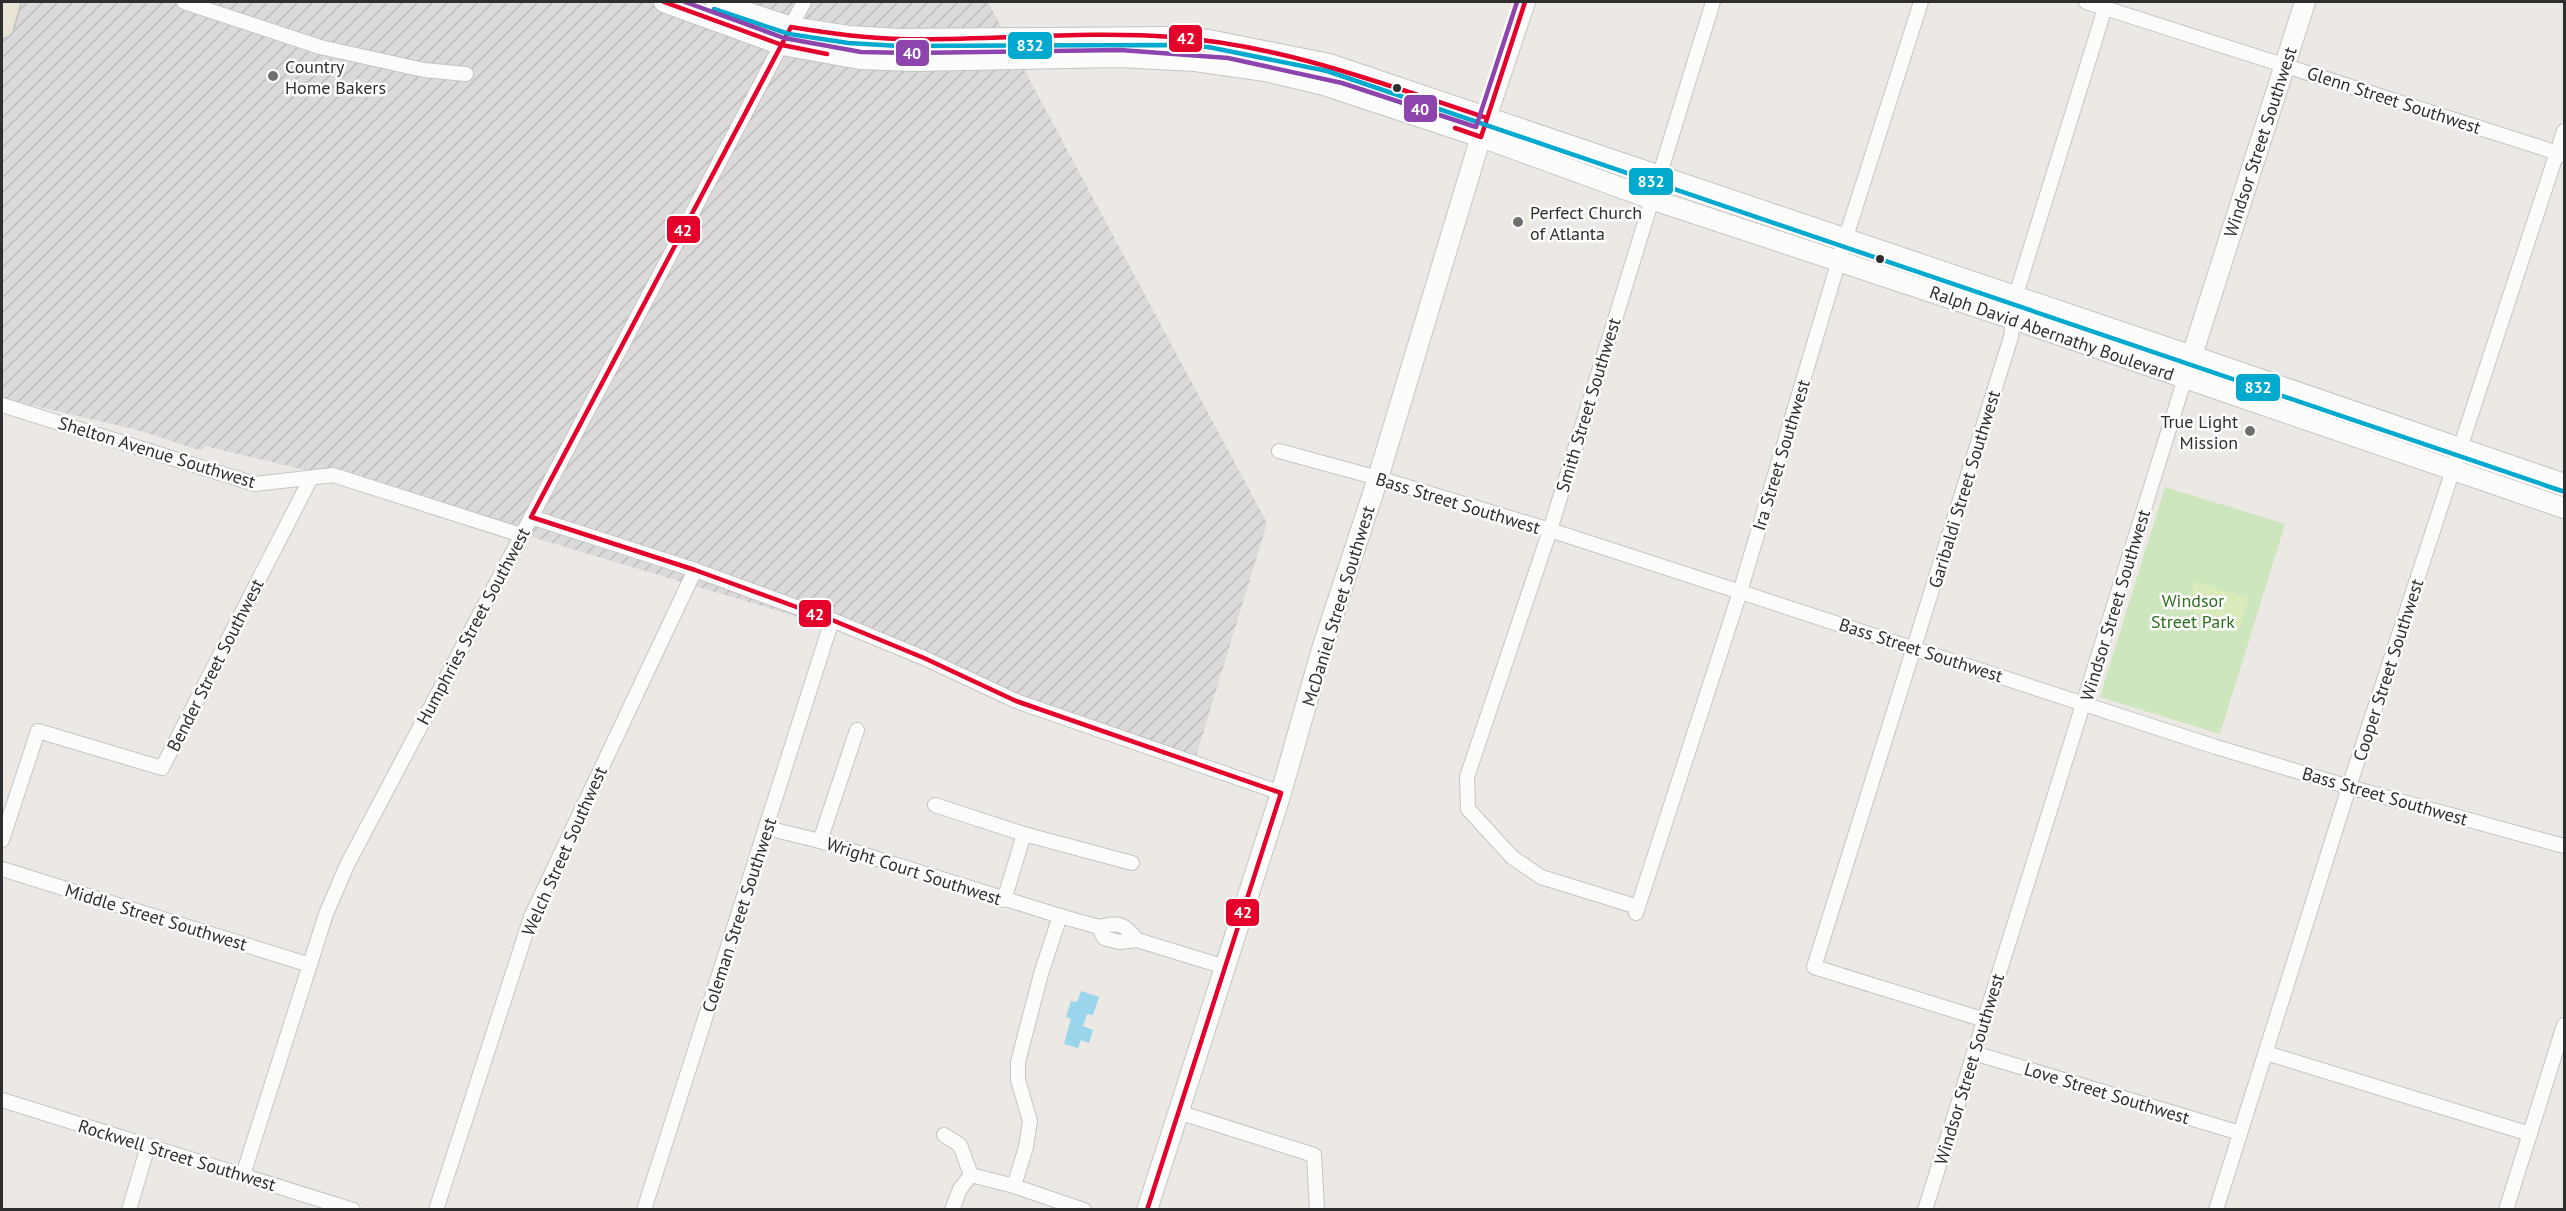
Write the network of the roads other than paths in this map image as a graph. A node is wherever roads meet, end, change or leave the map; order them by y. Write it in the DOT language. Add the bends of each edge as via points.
graph roads {
  1 [pos="9,2"];
  2 [pos="184,2"];
  3 [pos="664,2"];
  4 [pos="716,2"];
  5 [pos="804,2"];
  6 [pos="1525,2"];
  7 [pos="1713,2"];
  8 [pos="1921,2"];
  9 [pos="2086,2"];
  10 [pos="2305,2"];
  11 [pos="2105,8"];
  12 [pos="2,27"];
  13 [pos="791,27"];
  14 [pos="782,45"];
  15 [pos="2285,65"];
  16 [pos="466,74"];
  17 [pos="1487,118"];
  18 [pos="2565,131"];
  19 [pos="1481,137"];
  20 [pos="2561,154"];
  21 [pos="1660,176"];
  22 [pos="1653,200"];
  23 [pos="1845,240"];
  24 [pos="1839,262"];
  25 [pos="2015,298"];
  26 [pos="2013,319"];
  27 [pos="2192,356"];
  28 [pos="2185,378"];
  29 [pos="2,405"];
  30 [pos="2461,448"];
  31 [pos="1279,452"];
  32 [pos="2454,470"];
  33 [pos="311,478"];
  34 [pos="1378,478"];
  35 [pos="2565,484"];
  36 [pos="2565,508"];
  37 [pos="531,517"];
  38 [pos="1550,530"];
  39 [pos="521,535"];
  40 [pos="695,570"];
  41 [pos="1740,592"];
  42 [pos="832,620"];
  43 [pos="1915,648"];
  44 [pos="2085,703"];
  45 [pos="857,730"];
  46 [pos="2349,788"];
  47 [pos="1281,793"];
  48 [pos="935,805"];
  49 [pos="767,828"];
  50 [pos="1024,834"];
  51 [pos="2,840"];
  52 [pos="820,841"];
  53 [pos="2565,846"];
  54 [pos="1132,863"];
  55 [pos="2,869"];
  56 [pos="1004,900"];
  57 [pos="1637,910"];
  58 [pos="1060,916"];
  59 [pos="310,965"];
  60 [pos="1225,967"];
  61 [pos="1985,1020"];
  62 [pos="2565,1025"];
  63 [pos="1974,1053"];
  64 [pos="2265,1053"];
  65 [pos="2,1100"];
  66 [pos="1178,1113"];
  67 [pos="2240,1133"];
  68 [pos="2530,1134"];
  69 [pos="944,1135"];
  70 [pos="148,1146"];
  71 [pos="243,1175"];
  72 [pos="971,1175"];
  73 [pos="1014,1186"];
  74 [pos="129,1209"];
  75 [pos="353,1209"];
  76 [pos="436,1209"];
  77 [pos="644,1209"];
  78 [pos="951,1209"];
  79 [pos="1084,1209"];
  80 [pos="1147,1209"];
  81 [pos="1317,1209"];
  82 [pos="1925,1209"];
  83 [pos="2216,1209"];
  84 [pos="2506,1209"];
  1 -- 12 [label="main road"];
  2 -- 16 [label="street" via="320,47 424,70"];
  3 -- 14 [label="main road, Ralph David Abernathy Boulevard"];
  4 -- 13 [label="main road, Ralph David Abernathy Boulevard"];
  5 -- 13 [label="street, Humphries Street Southwest"];
  6 -- 17 [label="main road, McDaniel Street Southwest"];
  7 -- 21 [label="street, Smith Street Southwest"];
  8 -- 23 [label="street, Ira Street Southwest"];
  9 -- 11 [label="street, Glenn Street Southwest"];
  10 -- 15 [label="main road, Windsor Street Southwest"];
  11 -- 15 [label="street, Glenn Street Southwest"];
  11 -- 25 [label="street, Garibaldi Street Southwest"];
  13 -- 14 [label="street, Humphries Street Southwest"];
  13 -- 17 [label="main road, Ralph David Abernathy Boulevard" via="898,39 1081,36 1209,40 1329,64"];
  14 -- 19 [label="main road, Ralph David Abernathy Boulevard" via="831,55 896,61 1120,57 1226,65 1340,90"];
  14 -- 37 [label="street, Humphries Street Southwest"];
  15 -- 20 [label="street, Glenn Street Southwest"];
  15 -- 27 [label="main road, Windsor Street Southwest"];
  17 -- 19 [label="main road, McDaniel Street Southwest"];
  17 -- 21 [label="main road, Ralph David Abernathy Boulevard"];
  18 -- 20 [label="street, Cooper Street Southwest"];
  19 -- 22 [label="main road, Ralph David Abernathy Boulevard"];
  19 -- 34 [label="main road, McDaniel Street Southwest"];
  20 -- 30 [label="street, Cooper Street Southwest"];
  21 -- 22 [label="street, Smith Street Southwest"];
  21 -- 23 [label="main road, Ralph David Abernathy Boulevard"];
  22 -- 24 [label="main road, Ralph David Abernathy Boulevard"];
  22 -- 38 [label="street, Smith Street Southwest"];
  23 -- 24 [label="street, Ira Street Southwest"];
  23 -- 25 [label="main road, Ralph David Abernathy Boulevard"];
  24 -- 26 [label="main road, Ralph David Abernathy Boulevard"];
  24 -- 41 [label="street, Ira Street Southwest"];
  25 -- 26 [label="street, Garibaldi Street Southwest"];
  25 -- 27 [label="main road, Ralph David Abernathy Boulevard"];
  26 -- 28 [label="main road, Ralph David Abernathy Boulevard"];
  26 -- 43 [label="street, Garibaldi Street Southwest" via="2011,337"];
  27 -- 28 [label="main road, Windsor Street Southwest"];
  27 -- 30 [label="main road, Ralph David Abernathy Boulevard"];
  28 -- 32 [label="main road, Ralph David Abernathy Boulevard"];
  28 -- 44 [label="street, Windsor Street Southwest"];
  29 -- 33 [label="street, Shelton Avenue Southwest" via="255,484"];
  30 -- 32 [label="street, Cooper Street Southwest"];
  30 -- 35 [label="main road, Ralph David Abernathy Boulevard"];
  31 -- 34 [label="street, Bass Street Southwest"];
  32 -- 36 [label="main road, Ralph David Abernathy Boulevard"];
  32 -- 46 [label="street, Cooper Street Southwest"];
  33 -- 39 [label="street, Shelton Avenue Southwest" via="333,475"];
  33 -- 51 [label="street, Bender Street Southwest" via="162,768 38,731"];
  34 -- 38 [label="street, Bass Street Southwest"];
  34 -- 47 [label="main road, McDaniel Street Southwest" via="1322,649"];
  37 -- 39 [label="street, Humphries Street Southwest"];
  37 -- 40 [label="street"];
  38 -- 41 [label="street, Bass Street Southwest"];
  38 -- 57 [label="street, Smith Street Southwest" via="1467,777 1468,809 1512,857 1541,877"];
  39 -- 59 [label="street, Humphries Street Southwest" via="347,865"];
  40 -- 42 [label="street"];
  40 -- 76 [label="street, Welch Street Southwest" via="531,917"];
  41 -- 43 [label="street, Bass Street Southwest"];
  41 -- 57 [label="street, Ira Street Southwest"];
  42 -- 47 [label="street" via="1016,702"];
  42 -- 49 [label="street, Coleman Street Southwest"];
  43 -- 44 [label="street, Bass Street Southwest"];
  43 -- 61 [label="street, Garibaldi Street Southwest" via="1814,967"];
  44 -- 46 [label="street, Bass Street Southwest"];
  44 -- 61 [label="street, Windsor Street Southwest"];
  45 -- 52 [label="street"];
  46 -- 53 [label="street, Bass Street Southwest"];
  46 -- 64 [label="street, Cooper Street Southwest"];
  47 -- 60 [label="main road, McDaniel Street Southwest"];
  48 -- 50 [label="street"];
  49 -- 52 [label="street, Wright Court Southwest"];
  49 -- 77 [label="street, Coleman Street Southwest"];
  50 -- 54 [label="street"];
  50 -- 56 [label="street"];
  52 -- 56 [label="street, Wright Court Southwest"];
  55 -- 59 [label="street, Middle Street Southwest"];
  56 -- 58 [label="street, Wright Court Southwest"];
  58 -- 60 [label="street, Wright Court Southwest" via="1099,927 1104,938 1119,942 1137,940"];
  58 -- 73 [label="street" via="1018,1062 1018,1080 1030,1120"];
  59 -- 71 [label="street, Humphries Street Southwest"];
  60 -- 66 [label="main road, McDaniel Street Southwest"];
  61 -- 63 [label="street, Windsor Street Southwest"];
  62 -- 68 [label="street"];
  63 -- 67 [label="street, Love Street Southwest"];
  63 -- 82 [label="street, Windsor Street Southwest"];
  64 -- 67 [label="street, Cooper Street Southwest"];
  64 -- 68 [label="street"];
  65 -- 70 [label="street, Rockwell Street Southwest"];
  66 -- 80 [label="main road, McDaniel Street Southwest"];
  66 -- 81 [label="street" via="1314,1155"];
  67 -- 83 [label="street, Cooper Street Southwest"];
  68 -- 84 [label="street"];
  69 -- 72 [label="street" via="960,1145"];
  70 -- 71 [label="street, Rockwell Street Southwest"];
  70 -- 74 [label="street"];
  71 -- 75 [label="street, Rockwell Street Southwest"];
  72 -- 73 [label="street"];
  72 -- 78 [label="street"];
  73 -- 79 [label="street"];
}
